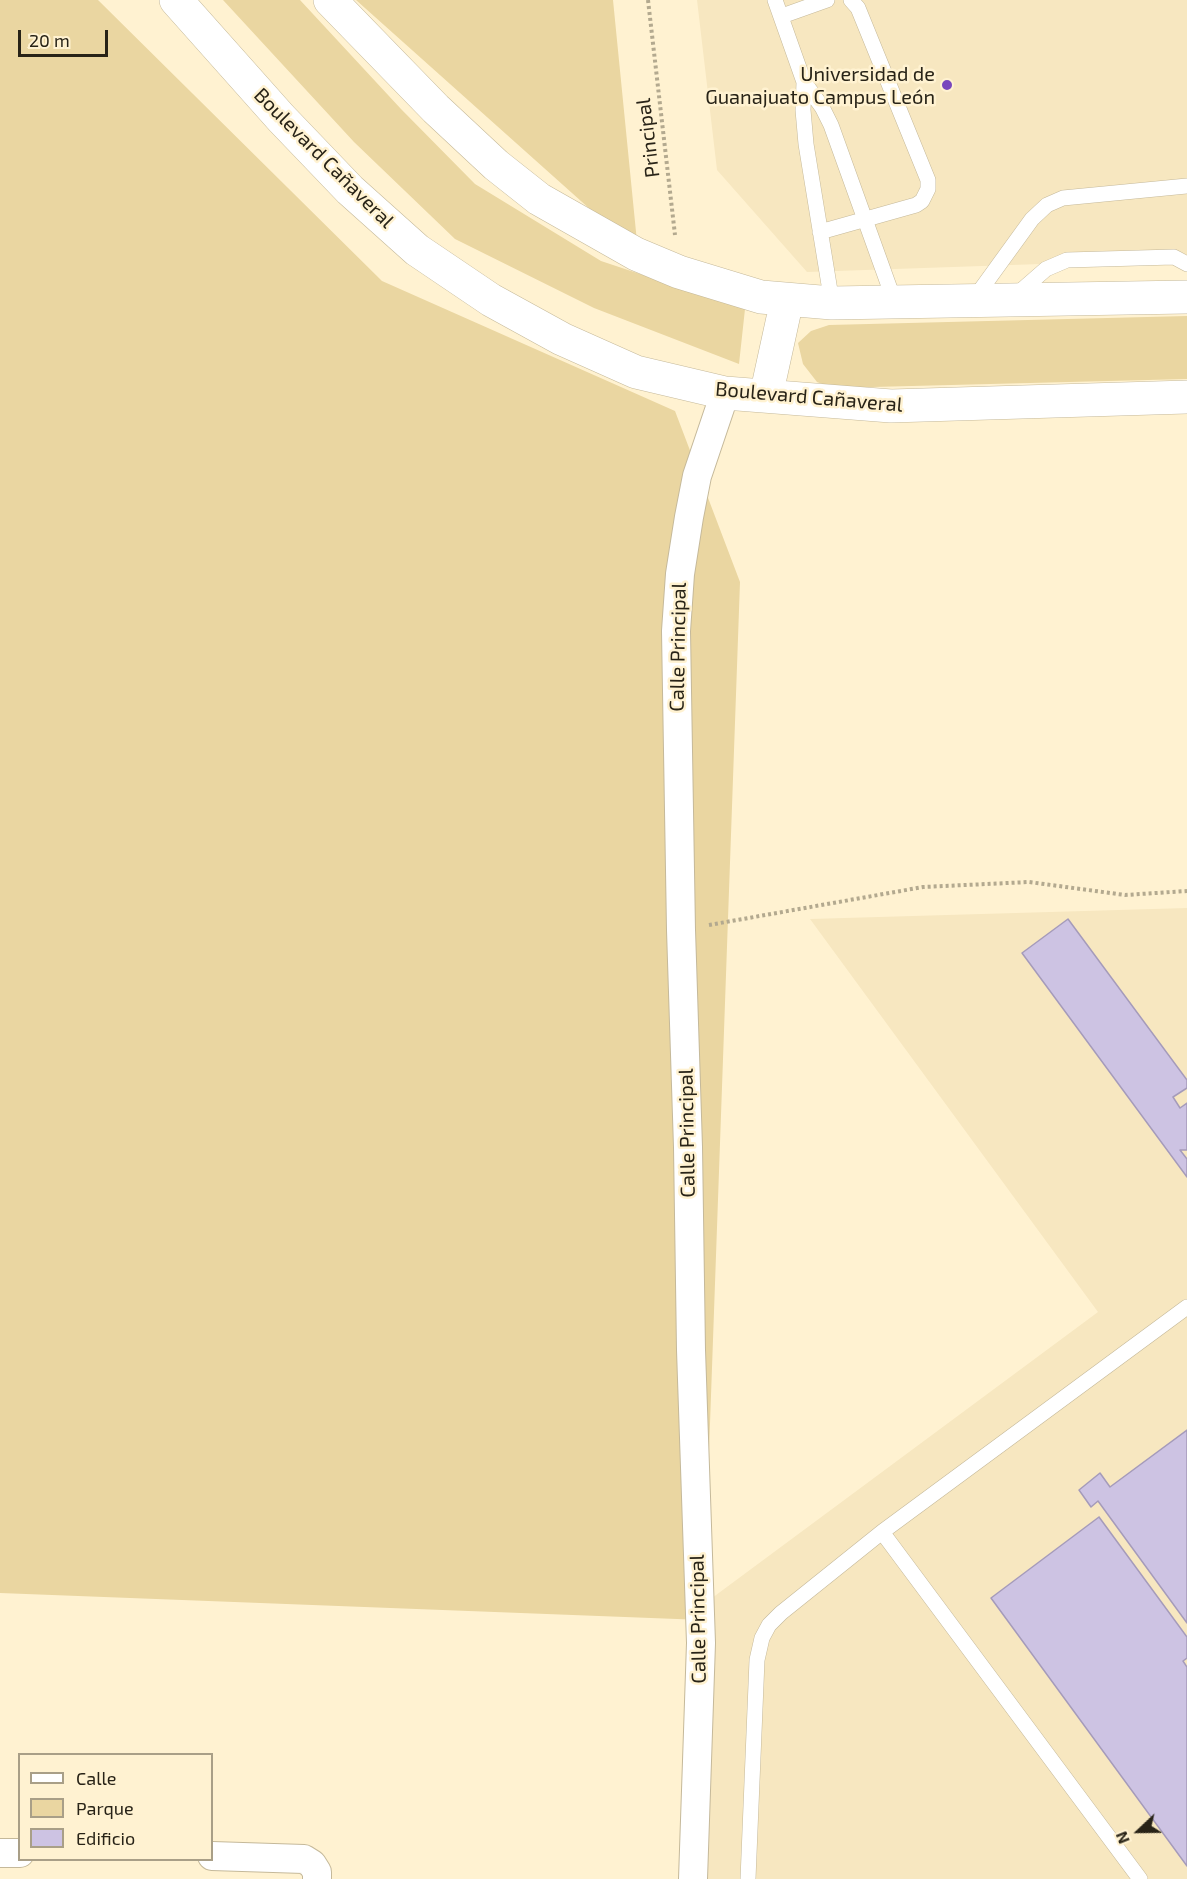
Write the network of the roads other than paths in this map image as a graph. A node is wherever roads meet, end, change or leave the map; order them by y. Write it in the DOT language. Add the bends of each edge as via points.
graph roads {
  1 [pos="176,0"];
  2 [pos="330,0"];
  3 [pos="775,0"];
  4 [pos="827,0"];
  5 [pos="851,0"];
  6 [pos="782,16"];
  7 [pos="804,82"];
  8 [pos="1187,186"];
  9 [pos="864,220"];
  10 [pos="820,232"];
  11 [pos="1187,264"];
  12 [pos="1187,297"];
  13 [pos="788,300"];
  14 [pos="972,301"];
  15 [pos="1009,301"];
  16 [pos="832,303"];
  17 [pos="896,303"];
  18 [pos="724,393"];
  19 [pos="766,396"];
  20 [pos="1187,397"];
  21 [pos="1187,1307"];
  22 [pos="882,1532"];
  23 [pos="0,1853"];
  24 [pos="18,1853"];
  25 [pos="213,1856"];
  26 [pos="318,1879"];
  27 [pos="693,1879"];
  28 [pos="747,1879"];
  29 [pos="1140,1879"];
  1 -- 18 [label="street, Boulevard Cañaveral" via="280,118 350,190 417,250 491,300 562,339 636,372"];
  2 -- 13 [label="street" via="436,109 530,192 636,254 679,272 761,297"];
  3 -- 6 [label="lane"];
  4 -- 6 [label="lane"];
  5 -- 9 [label="lane" via="858,8 928,180 926,195 916,205"];
  6 -- 7 [label="lane"];
  7 -- 9 [label="lane" via="831,126"];
  7 -- 10 [label="lane" via="806,144"];
  8 -- 14 [label="lane" via="1063,198 1047,205 1032,219"];
  9 -- 10 [label="lane"];
  9 -- 17 [label="lane"];
  10 -- 16 [label="lane"];
  11 -- 15 [label="lane" via="1174,257 1067,260 1046,269"];
  12 -- 15 [label="street"];
  13 -- 16 [label="street"];
  13 -- 19 [label="street"];
  14 -- 15 [label="street"];
  14 -- 17 [label="street"];
  16 -- 17 [label="street"];
  18 -- 19 [label="street, Boulevard Cañaveral"];
  18 -- 27 [label="street, Calle Principal" via="697,476 680,574 676,631 701,1643"];
  19 -- 20 [label="street, Boulevard Cañaveral" via="891,406"];
  21 -- 22 [label="lane"];
  22 -- 28 [label="lane" via="781,1613 762,1638 757,1660"];
  22 -- 29 [label="lane"];
  23 -- 24 [label="street"];
  25 -- 26 [label="street" via="304,1859 312,1864"];
}
